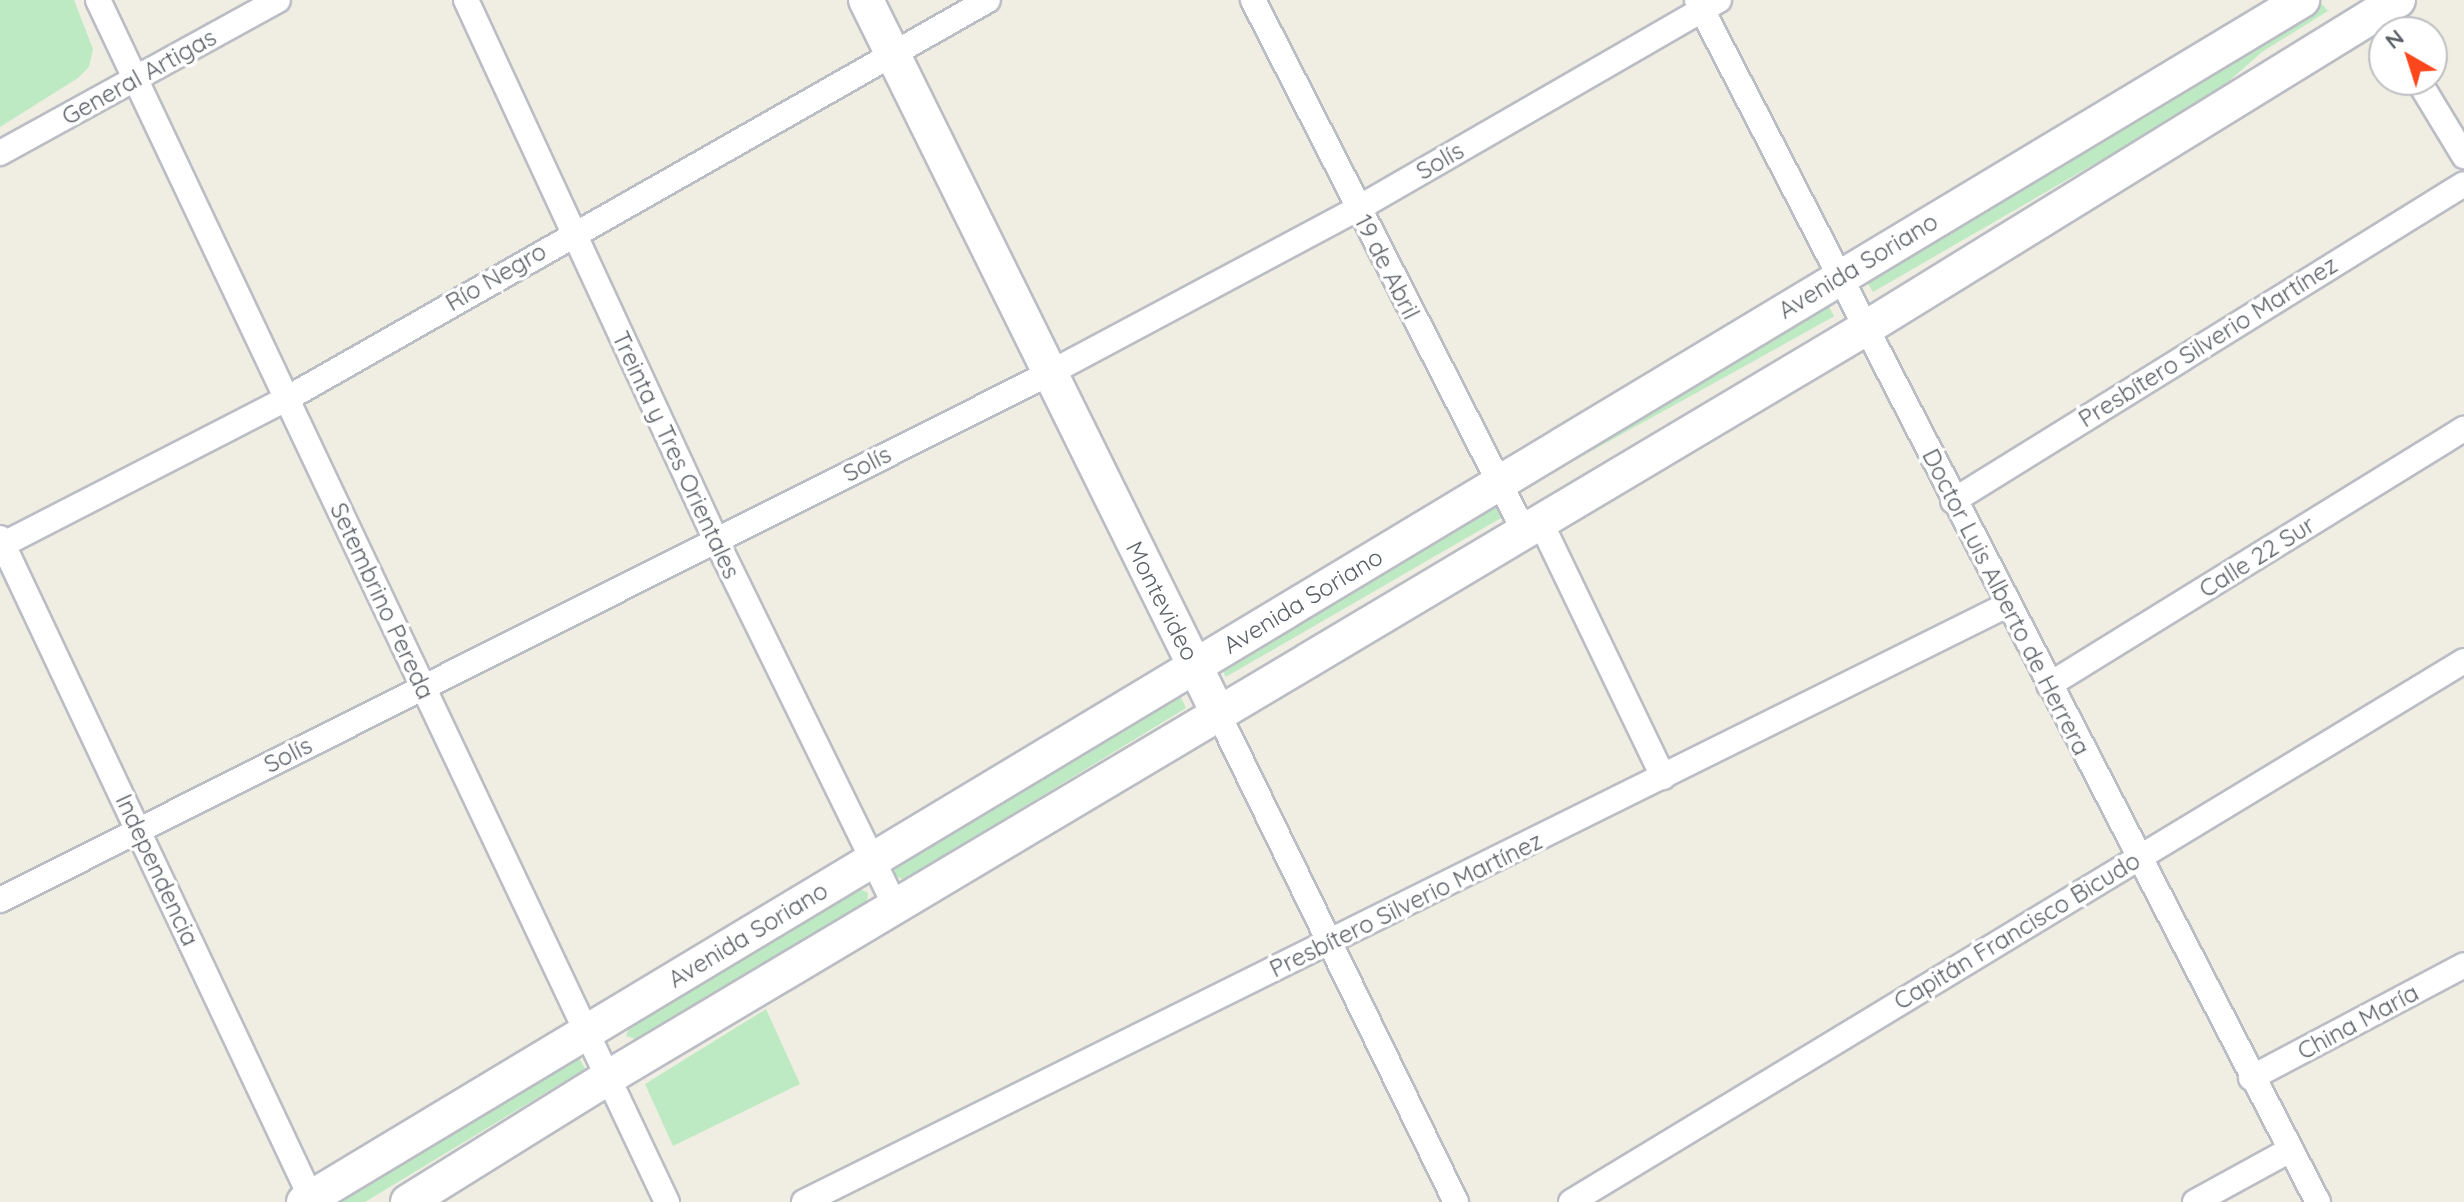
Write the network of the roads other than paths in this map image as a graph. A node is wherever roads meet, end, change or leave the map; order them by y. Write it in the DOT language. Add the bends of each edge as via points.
graph roads {
  1 [pos="98,0"];
  2 [pos="278,0"];
  3 [pos="466,0"];
  4 [pos="866,0"];
  5 [pos="988,0"];
  6 [pos="1253,0"];
  7 [pos="2302,0"];
  8 [pos="1706,3"];
  9 [pos="2383,11"];
  10 [pos="892,53"];
  11 [pos="136,78"];
  12 [pos="2428,96"];
  13 [pos="0,153"];
  14 [pos="2464,156"];
  15 [pos="2464,184"];
  16 [pos="1357,209"];
  17 [pos="572,233"];
  18 [pos="1839,276"];
  19 [pos="1866,328"];
  20 [pos="1048,374"];
  21 [pos="288,398"];
  22 [pos="2464,429"];
  23 [pos="1499,483"];
  24 [pos="1953,501"];
  25 [pos="1533,528"];
  26 [pos="716,540"];
  27 [pos="1,543"];
  28 [pos="2007,605"];
  29 [pos="2464,661"];
  30 [pos="1195,666"];
  31 [pos="2049,685"];
  32 [pos="422,688"];
  33 [pos="1218,713"];
  34 [pos="1663,777"];
  35 [pos="138,829"];
  36 [pos="2139,857"];
  37 [pos="872,860"];
  38 [pos="0,900"];
  39 [pos="895,905"];
  40 [pos="1328,944"];
  41 [pos="2464,965"];
  42 [pos="589,1032"];
  43 [pos="609,1077"];
  44 [pos="2251,1078"];
  45 [pos="2290,1150"];
  46 [pos="309,1201"];
  47 [pos="408,1202"];
  48 [pos="667,1202"];
  49 [pos="804,1202"];
  50 [pos="1456,1202"];
  51 [pos="1571,1202"];
  52 [pos="2195,1202"];
  53 [pos="2318,1202"];
  1 -- 11 [label="street, Setembrino Pereda"];
  2 -- 11 [label="street, General Artigas"];
  3 -- 17 [label="street, Treinta y Tres Orientales"];
  4 -- 10 [label="street, Montevideo"];
  5 -- 10 [label="street, Río Negro"];
  6 -- 16 [label="street, 19 de Abril"];
  7 -- 18 [label="street, Avenida Soriano"];
  8 -- 16 [label="street, Solís"];
  8 -- 18 [label="street, Doctor Luis Alberto de Herrera"];
  9 -- 19 [label="street, Avenida Soriano"];
  10 -- 17 [label="street, Río Negro"];
  10 -- 20 [label="street, Montevideo"];
  11 -- 13 [label="street, General Artigas"];
  11 -- 21 [label="street, Setembrino Pereda"];
  12 -- 14 [label="street"];
  15 -- 24 [label="street, Presbítero Silverio Martínez"];
  16 -- 20 [label="street, Solís"];
  16 -- 23 [label="street, 19 de Abril"];
  17 -- 21 [label="street, Río Negro"];
  17 -- 26 [label="street, Treinta y Tres Orientales"];
  18 -- 19 [label="street, Doctor Luis Alberto de Herrera"];
  18 -- 23 [label="street, Avenida Soriano"];
  19 -- 24 [label="street, Doctor Luis Alberto de Herrera"];
  19 -- 25 [label="street, Avenida Soriano"];
  20 -- 26 [label="street, Solís"];
  20 -- 30 [label="street, Montevideo"];
  21 -- 27 [label="street, Río Negro"];
  21 -- 32 [label="street, Setembrino Pereda"];
  22 -- 31 [label="street, Calle 22 Sur"];
  23 -- 25 [label="street, 19 de Abril"];
  23 -- 30 [label="street, Avenida Soriano"];
  24 -- 28 [label="street, Doctor Luis Alberto de Herrera"];
  25 -- 33 [label="street, Avenida Soriano"];
  25 -- 34 [label="street, 19 de Abril"];
  26 -- 32 [label="street, Solís"];
  26 -- 37 [label="street, Treinta y Tres Orientales"];
  27 -- 35 [label="street, Independencia"];
  28 -- 31 [label="street, Doctor Luis Alberto de Herrera"];
  28 -- 34 [label="street, Presbítero Silverio Martínez"];
  29 -- 36 [label="street, Capitán Francisco Bicudo"];
  30 -- 33 [label="street, Montevideo"];
  30 -- 37 [label="street, Avenida Soriano"];
  31 -- 36 [label="street, Doctor Luis Alberto de Herrera"];
  32 -- 35 [label="street, Solís"];
  32 -- 42 [label="street, Setembrino Pereda"];
  33 -- 39 [label="street, Avenida Soriano"];
  33 -- 40 [label="street, Montevideo"];
  34 -- 40 [label="street, Presbítero Silverio Martínez"];
  35 -- 38 [label="street, Solís"];
  35 -- 46 [label="street, Independencia"];
  36 -- 44 [label="street, Doctor Luis Alberto de Herrera"];
  36 -- 51 [label="street, Capitán Francisco Bicudo"];
  37 -- 39 [label="street, Treinta y Tres Orientales"];
  37 -- 42 [label="street, Avenida Soriano"];
  39 -- 43 [label="street, Avenida Soriano"];
  40 -- 49 [label="street, Presbítero Silverio Martínez"];
  40 -- 50 [label="street, Montevideo"];
  41 -- 44 [label="street, China María"];
  42 -- 43 [label="street, Setembrino Pereda"];
  42 -- 46 [label="street, Avenida Soriano"];
  43 -- 47 [label="street, Avenida Soriano"];
  43 -- 48 [label="street, Setembrino Pereda"];
  44 -- 45 [label="street, Doctor Luis Alberto de Herrera"];
  45 -- 52 [label="street"];
  45 -- 53 [label="street, Doctor Luis Alberto de Herrera"];
}
